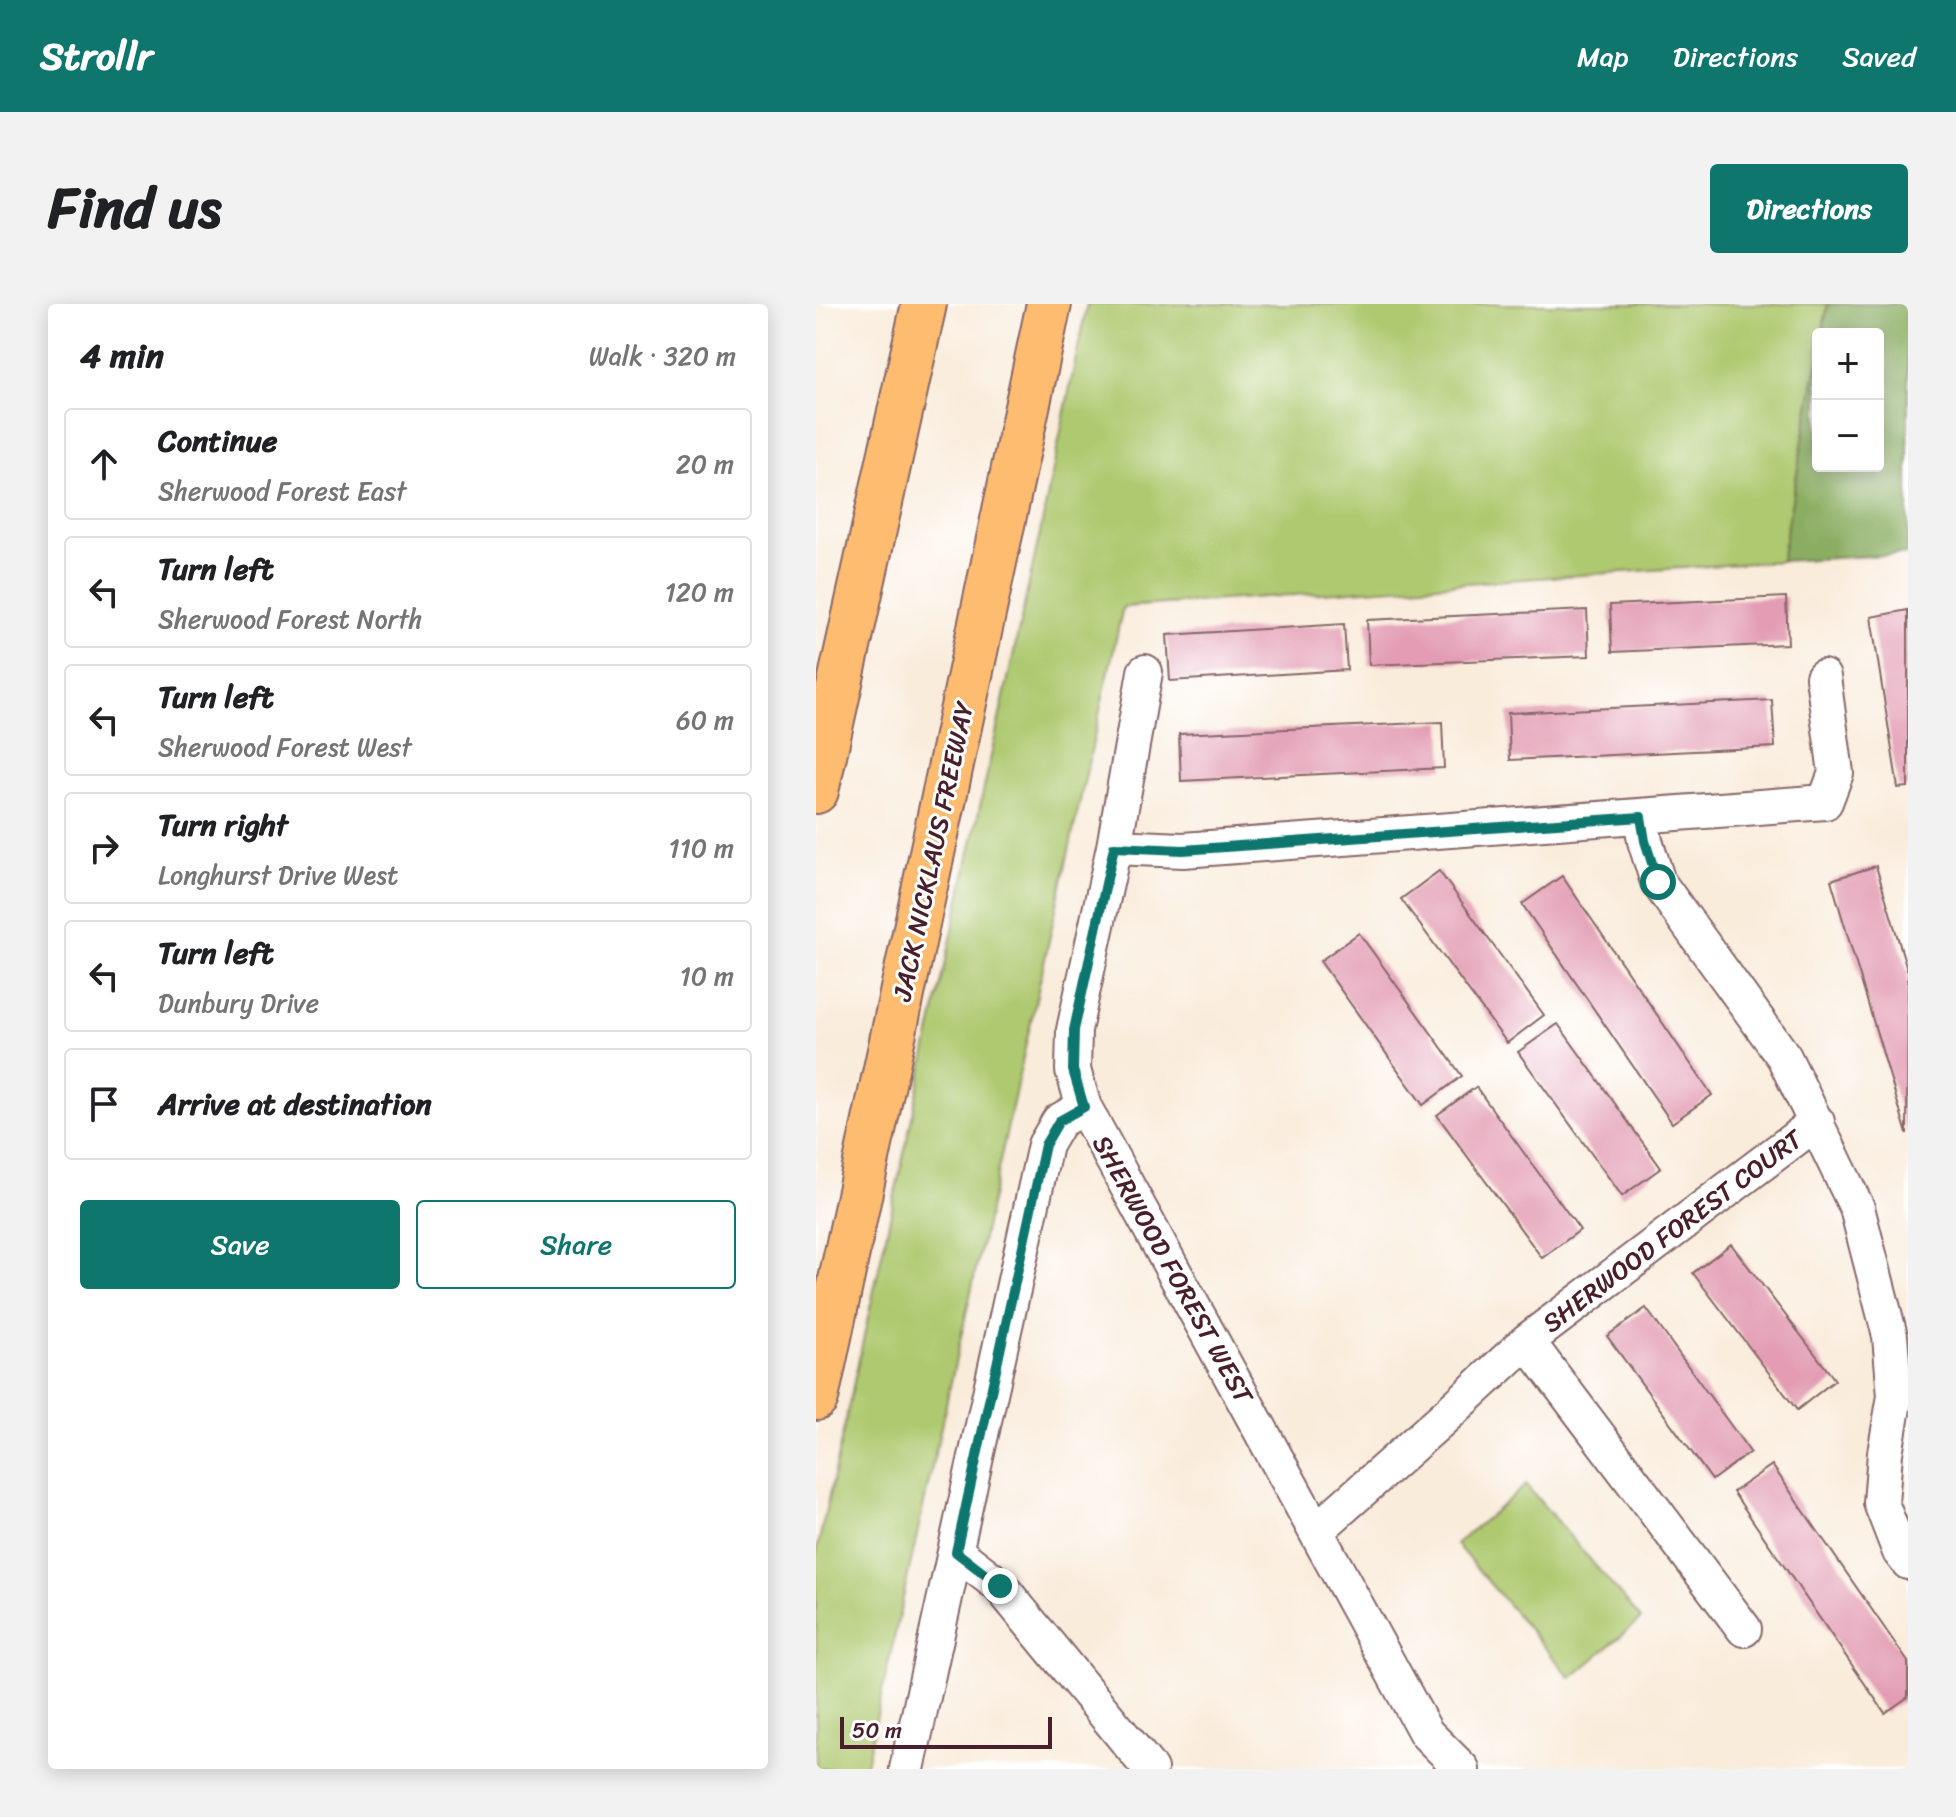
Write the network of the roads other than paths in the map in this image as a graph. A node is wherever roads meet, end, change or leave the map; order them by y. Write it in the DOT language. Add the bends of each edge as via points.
graph roads {
  1 [pos="915,304"];
  2 [pos="924,304"];
  3 [pos="1049,304"];
  4 [pos="887,470"];
  5 [pos="1145,672"];
  6 [pos="1823,677"];
  7 [pos="816,791"];
  8 [pos="1641,817"];
  9 [pos="1114,847"];
  10 [pos="1084,1107"];
  11 [pos="1817,1122"];
  12 [pos="1527,1341"];
  13 [pos="816,1398"];
  14 [pos="1316,1531"];
  15 [pos="956,1552"];
  16 [pos="1908,1562"];
  17 [pos="1744,1629"];
  18 [pos="907,1769"];
  19 [pos="1150,1769"];
  20 [pos="1462,1769"];
  1 -- 4 [label="highway"];
  2 -- 4 [label="highway"];
  3 -- 13 [label="highway, JACK NICKLAUS FREEWAY"];
  4 -- 7 [label="highway"];
  5 -- 9 [label="street, SHERWOOD FOREST WEST"];
  6 -- 8 [label="street" via="1836,773 1825,802"];
  8 -- 9 [label="street" via="1183,850"];
  8 -- 11 [label="street" via="1658,882 1784,1057"];
  9 -- 10 [label="street, SHERWOOD FOREST WEST" via="1074,1030 1073,1070"];
  10 -- 14 [label="street, SHERWOOD FOREST WEST"];
  10 -- 15 [label="street" via="1059,1121 1045,1145"];
  11 -- 12 [label="street, SHERWOOD FOREST COURT"];
  11 -- 16 [label="street" via="1857,1208 1890,1336 1895,1396 1881,1503"];
  12 -- 14 [label="street, SHERWOOD FOREST COURT"];
  12 -- 17 [label="street, SHERWOOD FOREST COURT"];
  14 -- 20 [label="street, SHERWOOD FOREST WEST" via="1426,1733"];
  15 -- 18 [label="street"];
  15 -- 19 [label="street" via="1000,1586"];
}
